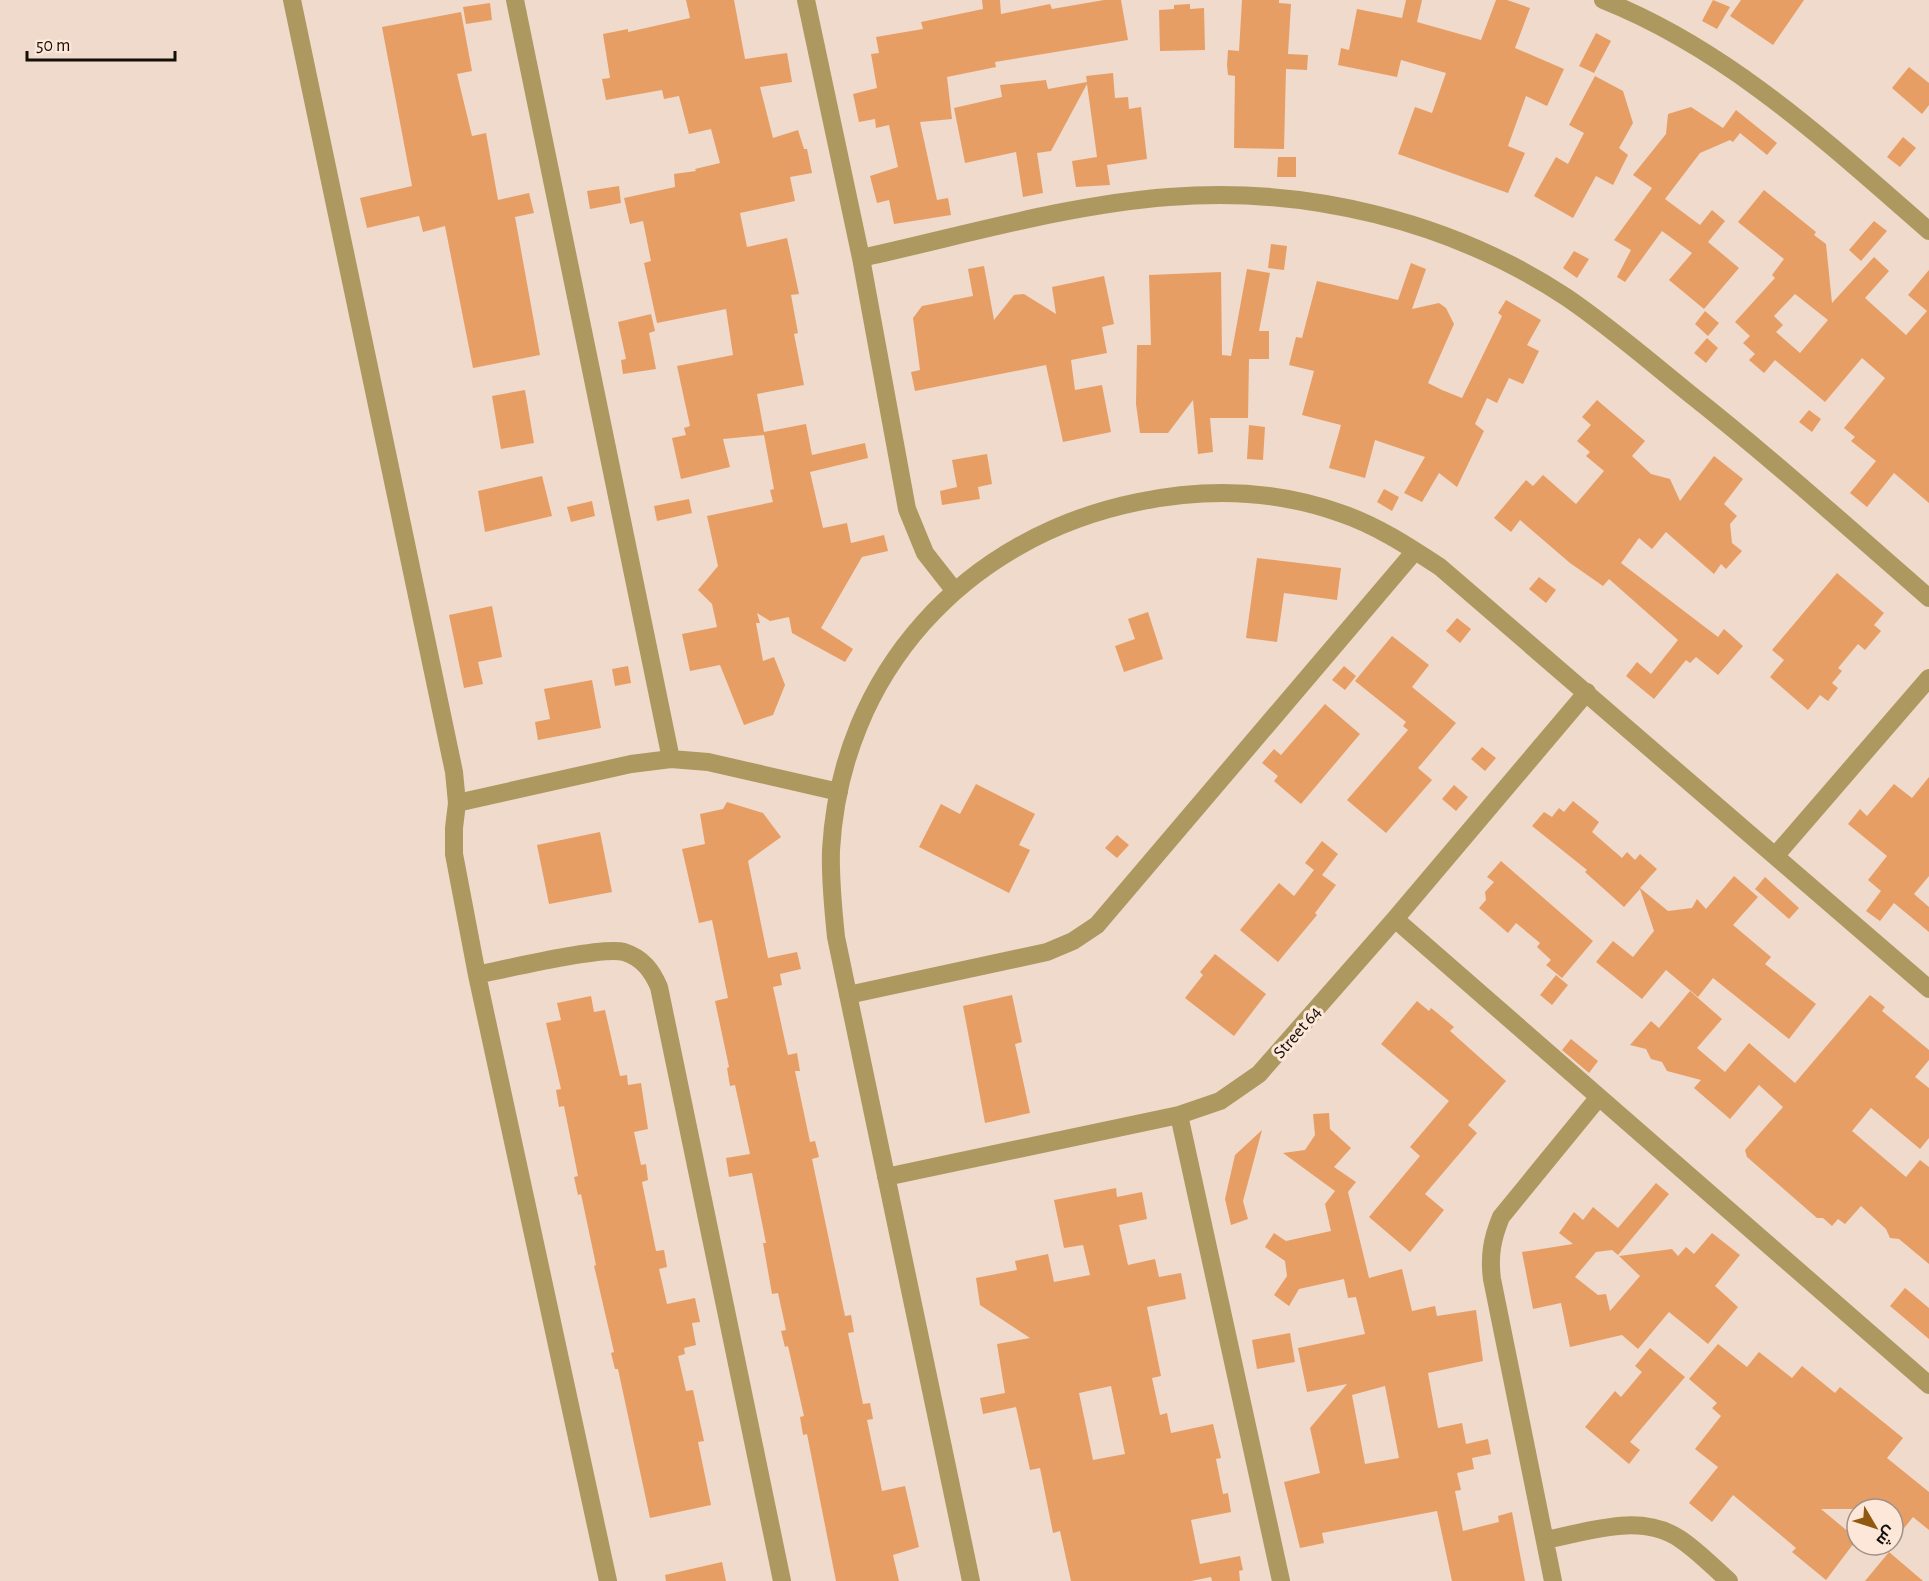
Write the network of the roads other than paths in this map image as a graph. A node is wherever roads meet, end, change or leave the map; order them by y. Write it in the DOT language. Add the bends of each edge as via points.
graph roads {
  1 [pos="292,0"];
  2 [pos="515,0"];
  3 [pos="806,0"];
  4 [pos="1603,0"];
  5 [pos="1929,231"];
  6 [pos="861,258"];
  7 [pos="1415,551"];
  8 [pos="954,590"];
  9 [pos="1929,598"];
  10 [pos="1929,678"];
  11 [pos="1587,692"];
  12 [pos="671,759"];
  13 [pos="839,792"];
  14 [pos="457,803"];
  15 [pos="1776,855"];
  16 [pos="1395,919"];
  17 [pos="477,975"];
  18 [pos="1929,990"];
  19 [pos="848,995"];
  20 [pos="1599,1097"];
  21 [pos="1179,1116"];
  22 [pos="886,1177"];
  23 [pos="1929,1385"];
  24 [pos="1545,1540"];
  25 [pos="608,1581"];
  26 [pos="782,1581"];
  27 [pos="971,1581"];
  28 [pos="1281,1581"];
  29 [pos="1554,1581"];
  30 [pos="1729,1581"];
  1 -- 14 [label="street" via="454,772"];
  2 -- 12 [label="street"];
  3 -- 6 [label="street"];
  4 -- 5 [label="street" via="1662,28 1765,93"];
  6 -- 8 [label="street" via="908,509 926,553"];
  6 -- 9 [label="street" via="1074,211 1169,197 1257,196 1304,201 1359,210 1413,225 1517,268 1611,329 1762,451"];
  7 -- 8 [label="street" via="1376,527 1304,502 1242,493 1190,494 1113,507 1069,520 991,561"];
  7 -- 11 [label="street" via="1440,567"];
  7 -- 19 [label="street" via="1097,925 1073,941 1040,954"];
  8 -- 13 [label="street" via="923,622 877,688 861,721"];
  10 -- 15 [label="street"];
  11 -- 15 [label="street"];
  11 -- 16 [label="street, Street 64"];
  12 -- 13 [label="street" via="708,762"];
  12 -- 14 [label="street" via="631,764"];
  13 -- 19 [label="street" via="831,851 832,901"];
  14 -- 17 [label="street" via="454,854"];
  15 -- 18 [label="street"];
  16 -- 20 [label="street"];
  16 -- 21 [label="street, Street 64" via="1259,1074 1220,1101"];
  17 -- 25 [label="street"];
  17 -- 26 [label="street" via="609,950 635,957 654,975 660,987"];
  19 -- 22 [label="street"];
  20 -- 23 [label="street"];
  20 -- 24 [label="street" via="1501,1217 1490,1258 1491,1279"];
  21 -- 22 [label="street, Street 64"];
  21 -- 28 [label="street"];
  22 -- 27 [label="street"];
  24 -- 29 [label="street"];
  24 -- 30 [label="street" via="1612,1527 1646,1526 1679,1538"];
}
